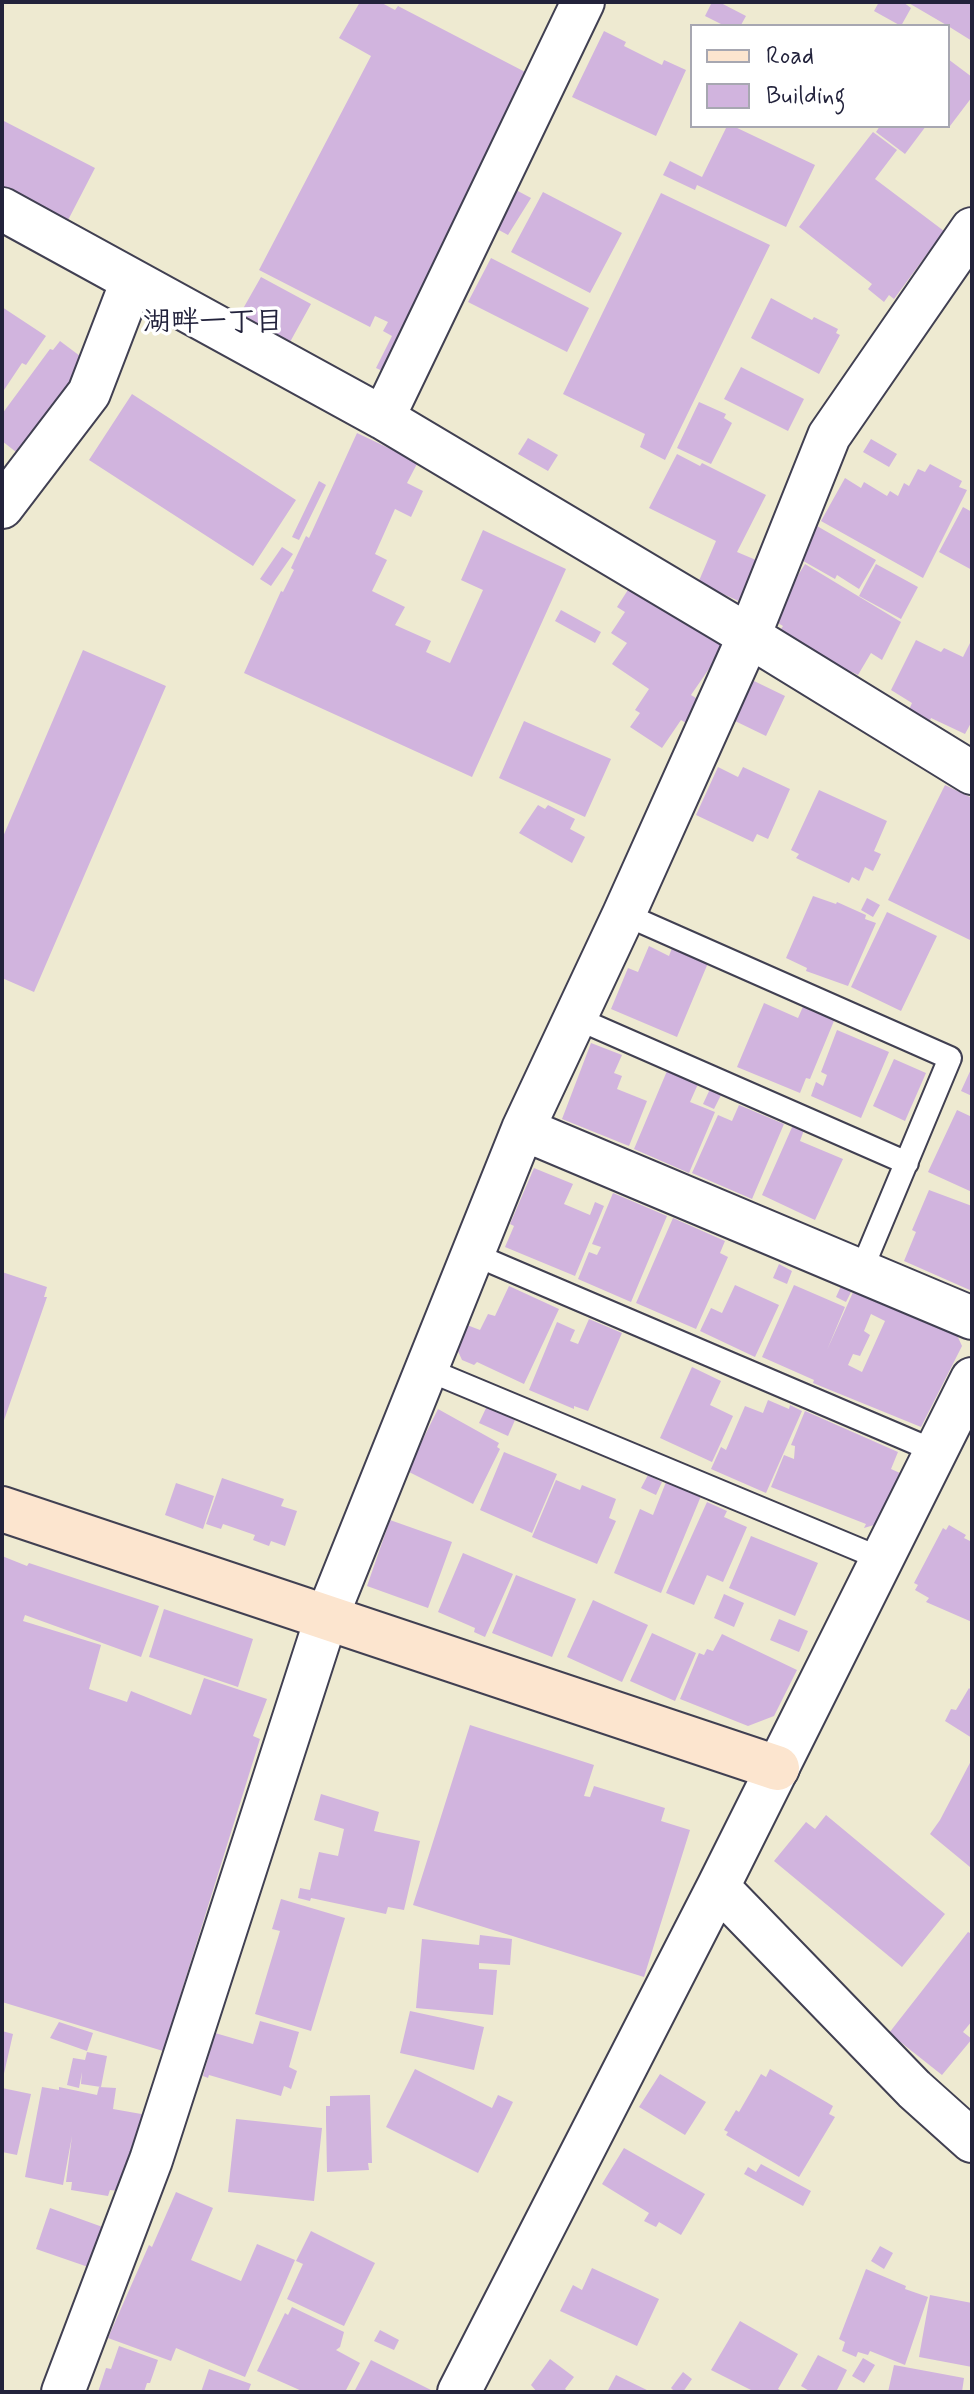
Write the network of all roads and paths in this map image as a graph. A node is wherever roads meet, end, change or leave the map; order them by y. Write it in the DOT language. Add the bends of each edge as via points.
graph roads {
  1 [pos="583,2"];
  2 [pos="2,209"];
  3 [pos="972,229"];
  4 [pos="132,281"];
  5 [pos="383,418"];
  6 [pos="2,507"];
  7 [pos="749,636"];
  8 [pos="972,773"];
  9 [pos="624,914"];
  10 [pos="576,1018"];
  11 [pos="523,1129"];
  12 [pos="907,1163"];
  13 [pos="473,1254"];
  14 [pos="861,1271"];
  15 [pos="972,1318"];
  16 [pos="426,1369"];
  17 [pos="972,1379"];
  18 [pos="937,1452"];
  19 [pos="2,1509"];
  20 [pos="884,1560"];
  21 [pos="326,1619"];
  22 [pos="777,1768"];
  23 [pos="718,1887"];
  24 [pos="972,2141"];
  25 [pos="63,2392"];
  26 [pos="459,2392"];
  1 -- 5 [label="street"];
  2 -- 4 [label="street"];
  3 -- 7 [label="street" via="829,436"];
  4 -- 5 [label="street"];
  4 -- 6 [label="street" via="89,393"];
  5 -- 7 [label="street"];
  7 -- 8 [label="street"];
  7 -- 9 [label="street"];
  9 -- 10 [label="street"];
  9 -- 12 [label="lane" via="950,1058"];
  10 -- 11 [label="street"];
  10 -- 12 [label="lane"];
  11 -- 13 [label="street"];
  11 -- 14 [label="street"];
  12 -- 14 [label="lane"];
  13 -- 16 [label="street"];
  13 -- 18 [label="lane"];
  14 -- 15 [label="street"];
  16 -- 20 [label="lane"];
  16 -- 21 [label="street"];
  17 -- 18 [label="street"];
  18 -- 20 [label="street"];
  19 -- 21 [label="street"];
  20 -- 22 [label="street"];
  21 -- 22 [label="street"];
  21 -- 25 [label="street" via="151,2160"];
  22 -- 23 [label="street"];
  23 -- 24 [label="street" via="914,2089"];
  23 -- 26 [label="street"];
}
